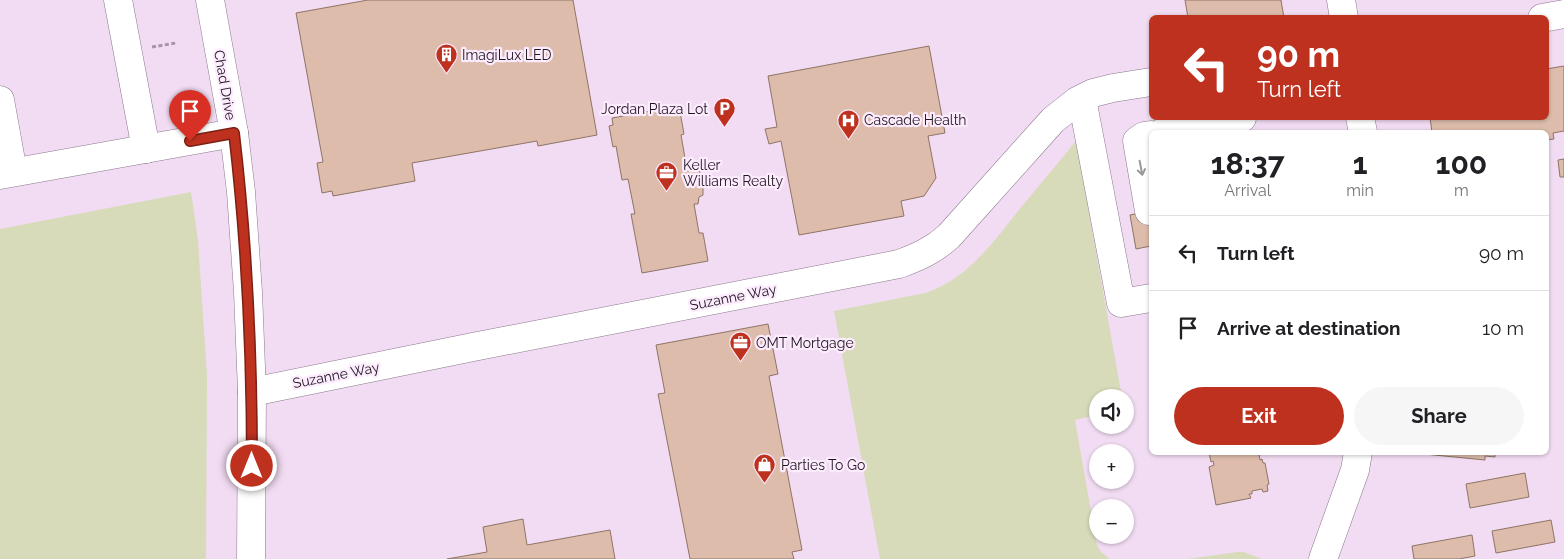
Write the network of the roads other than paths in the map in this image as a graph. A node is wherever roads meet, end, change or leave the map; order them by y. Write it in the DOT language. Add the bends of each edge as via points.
graph roads {
  1 [pos="118,0"];
  2 [pos="210,0"];
  3 [pos="1341,0"];
  4 [pos="1564,14"];
  5 [pos="1344,15"];
  6 [pos="1549,17"];
  7 [pos="1149,82"];
  8 [pos="1082,98"];
  9 [pos="0,100"];
  10 [pos="1231,120"];
  11 [pos="1174,130"];
  12 [pos="234,133"];
  13 [pos="1149,136"];
  14 [pos="146,149"];
  15 [pos="7,174"];
  16 [pos="1149,211"];
  17 [pos="1149,298"];
  18 [pos="252,392"];
  19 [pos="1358,455"];
  20 [pos="251,559"];
  21 [pos="1323,559"];
  1 -- 14 [label="street"];
  2 -- 12 [label="street, Chad Drive"];
  3 -- 5 [label="street"];
  4 -- 6 [label="street"];
  7 -- 8 [label="street, Suzanne Way" via="1113,88"];
  8 -- 17 [label="street" via="1121,304"];
  8 -- 18 [label="street, Suzanne Way" via="1053,120 949,236 921,256 899,264"];
  9 -- 15 [label="street"];
  10 -- 11 [label="street"];
  12 -- 14 [label="street"];
  12 -- 18 [label="street, Chad Drive" via="248,292"];
  13 -- 16 [label="street, one-way" via="1137,141"];
  14 -- 15 [label="street"];
  18 -- 20 [label="street, Chad Drive"];
  19 -- 21 [label="street"];
}
